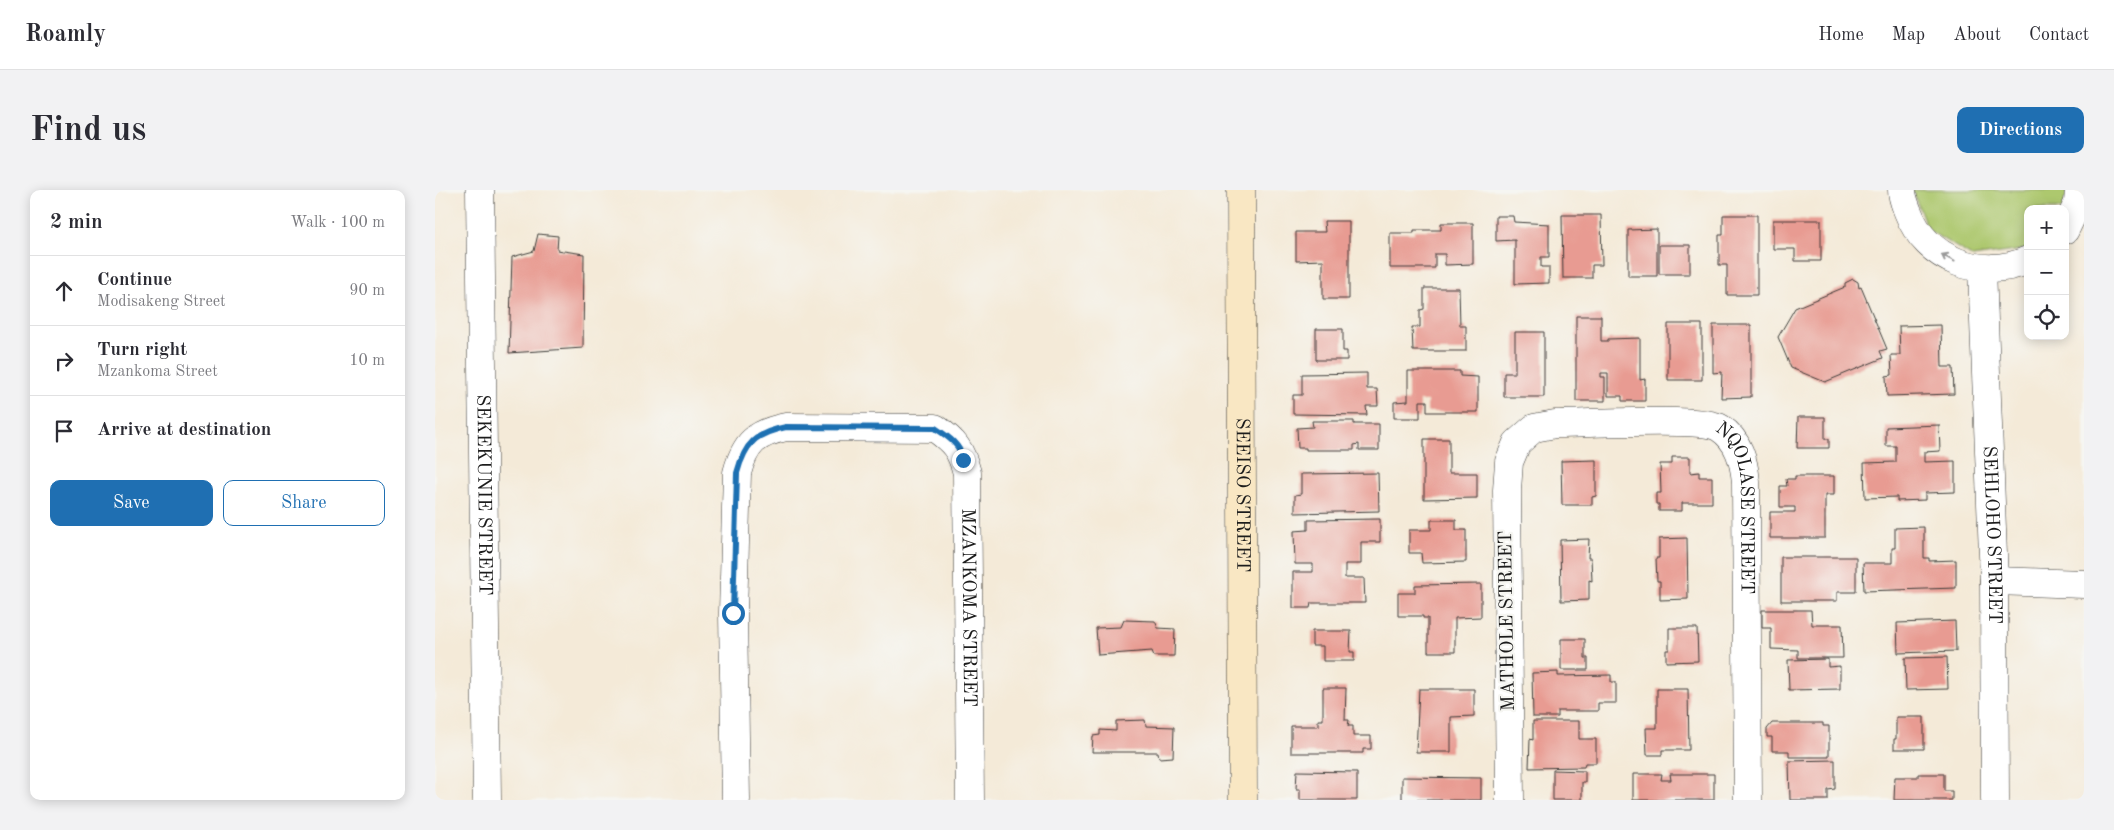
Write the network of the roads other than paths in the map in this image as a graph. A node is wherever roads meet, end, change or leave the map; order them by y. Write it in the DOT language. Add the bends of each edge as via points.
graph roads {
  1 [pos="480,190"];
  2 [pos="1241,190"];
  3 [pos="1902,190"];
  4 [pos="2079,190"];
  5 [pos="2073,224"];
  6 [pos="2024,262"];
  7 [pos="1982,269"];
  8 [pos="1517,443"];
  9 [pos="1994,581"];
  10 [pos="2084,584"];
  11 [pos="487,800"];
  12 [pos="735,800"];
  13 [pos="970,800"];
  14 [pos="1243,800"];
  15 [pos="1510,800"];
  16 [pos="1748,800"];
  17 [pos="1995,800"];
  1 -- 11 [label="street, SEKEKUNIE STREET"];
  2 -- 14 [label="street, SEEISO STREET"];
  7 -- 3 [label="street, one-way" via="1952,261 1935,250 1914,227"];
  4 -- 5 [label="street"];
  6 -- 7 [label="street" via="2014,266"];
  7 -- 9 [label="street, SEHLOHO STREET"];
  8 -- 15 [label="street, MATHOLE STREET" via="1509,462 1507,490"];
  8 -- 16 [label="street, NQOLASE STREET" via="1535,428 1555,424 1695,423 1720,428 1733,440 1743,459 1746,482"];
  9 -- 10 [label="street"];
  9 -- 17 [label="street, SEHLOHO STREET"];
  12 -- 13 [label="street, MZANKOMA STREET" via="733,613 737,473 741,457 753,439 768,430 786,427 935,428 951,440 962,455 967,473"];
}
